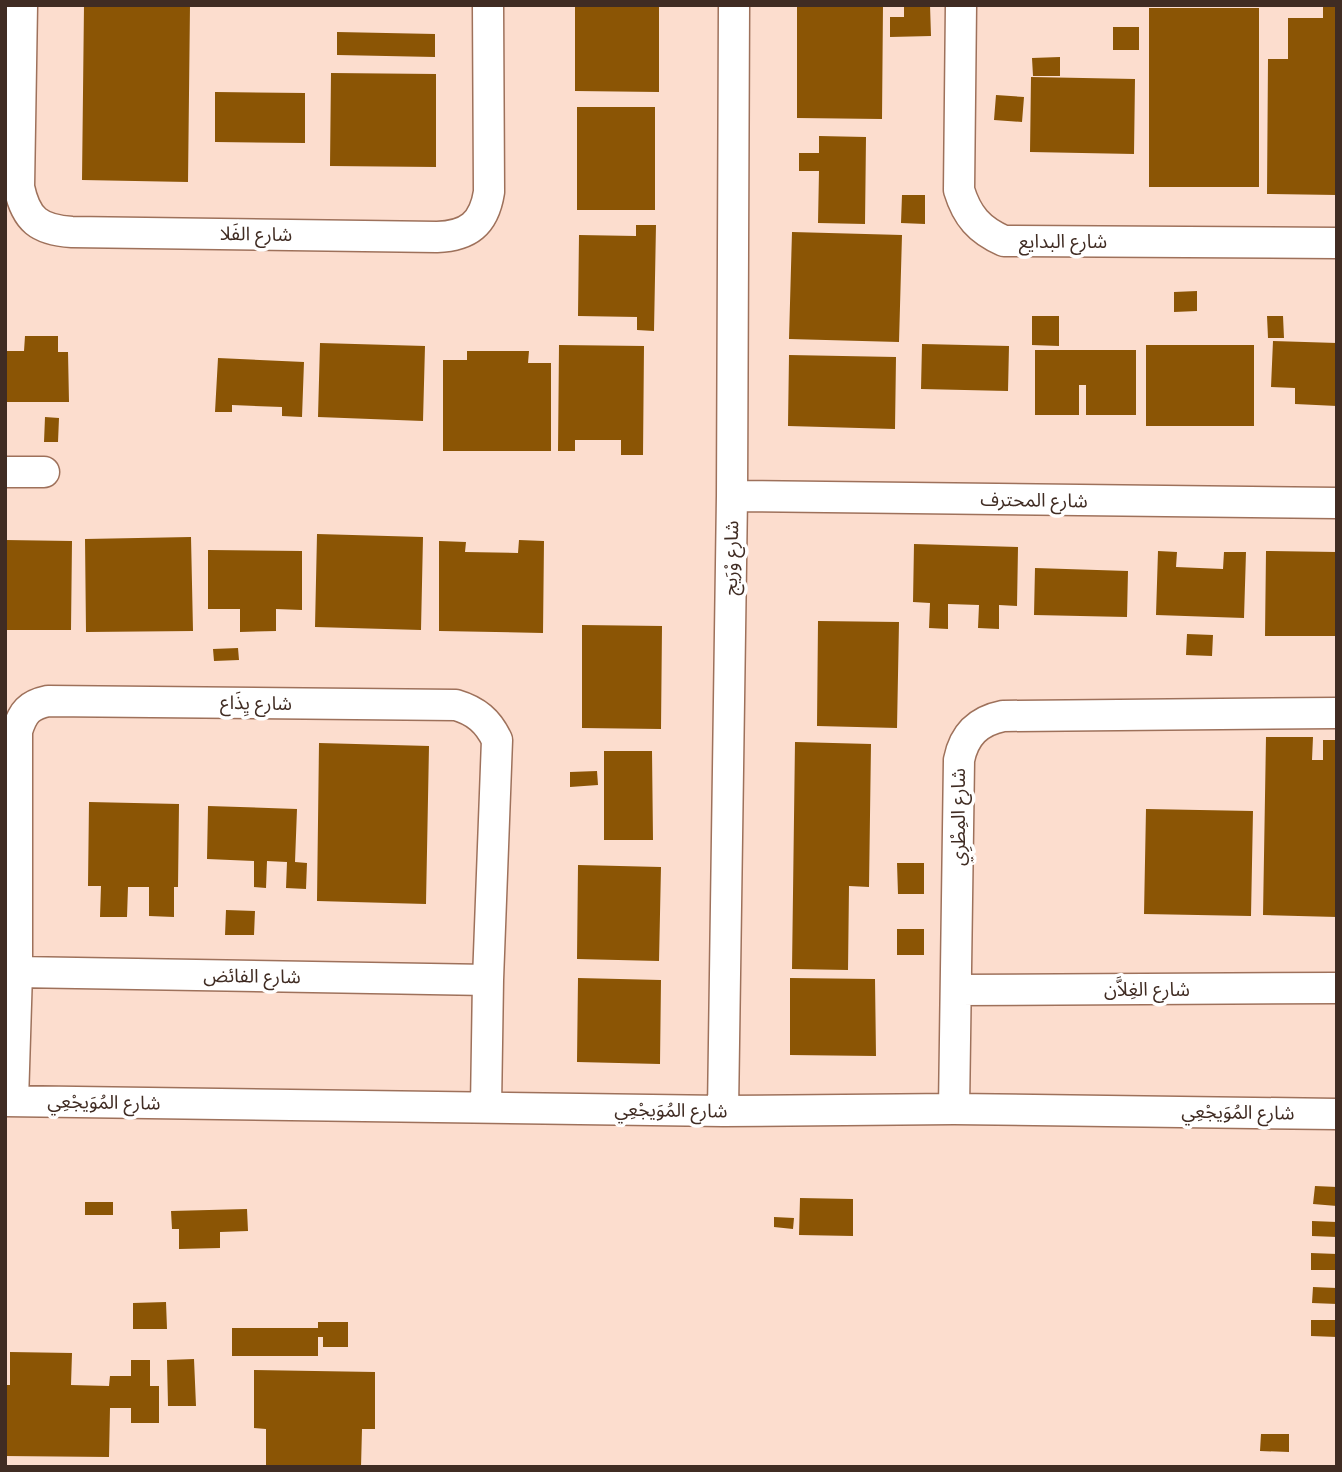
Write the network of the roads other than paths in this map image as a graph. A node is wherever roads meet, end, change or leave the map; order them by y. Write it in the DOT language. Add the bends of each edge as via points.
graph roads {
  1 [pos="22,5"];
  2 [pos="488,5"];
  3 [pos="734,5"];
  4 [pos="961,5"];
  5 [pos="1337,243"];
  6 [pos="5,472"];
  7 [pos="44,472"];
  8 [pos="732,496"];
  9 [pos="1337,503"];
  10 [pos="1337,713"];
  11 [pos="17,972"];
  12 [pos="488,980"];
  13 [pos="1337,988"];
  14 [pos="957,990"];
  15 [pos="9,1101"];
  16 [pos="486,1107"];
  17 [pos="954,1109"];
  18 [pos="723,1111"];
  19 [pos="1337,1114"];
  1 -- 2 [label="street, شارع الفَلا" via="19,187 23,206 35,222 53,231 72,232 452,237 479,221 489,192"];
  3 -- 8 [label="street, شارع وْرَيج"];
  4 -- 5 [label="street, شارع البدايع" via="959,190 964,207 988,234 1004,241"];
  6 -- 7 [label="street"];
  8 -- 9 [label="street, شارع المحترف"];
  8 -- 18 [label="street, شارع وْرَيج"];
  10 -- 14 [label="street, شارع المِطْرِي" via="1003,716 978,725 968,735 958,760"];
  11 -- 12 [label="street, شارع الفائض"];
  11 -- 12 [label="street, شارع يِذَاع" via="17,731 28,708 48,701 456,705 481,717 498,740"];
  11 -- 15 [label="street, شارع يِذَاع"];
  12 -- 16 [label="street, شارع يِذَاع"];
  13 -- 14 [label="street, شارع الغِلاَّن"];
  14 -- 17 [label="street, شارع المِطْرِي"];
  15 -- 16 [label="street, شارع المُوَيجْعِي"];
  16 -- 18 [label="street, شارع المُوَيجْعِي"];
  17 -- 18 [label="street, شارع المُوَيجْعِي"];
  17 -- 19 [label="street, شارع المُوَيجْعِي"];
}
